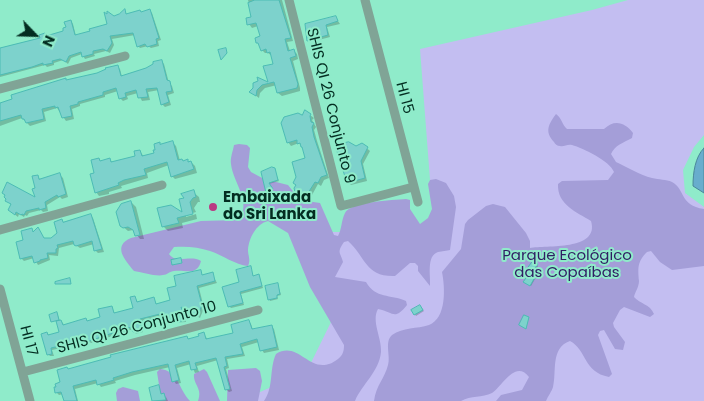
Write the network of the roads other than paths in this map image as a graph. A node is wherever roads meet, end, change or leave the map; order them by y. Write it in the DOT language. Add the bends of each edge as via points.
graph roads {
  1 [pos="289,0"];
  2 [pos="365,0"];
  3 [pos="125,56"];
  4 [pos="0,89"];
  5 [pos="162,185"];
  6 [pos="414,187"];
  7 [pos="418,202"];
  8 [pos="0,230"];
  9 [pos="0,289"];
  10 [pos="258,310"];
  11 [pos="23,372"];
  12 [pos="30,401"];
  1 -- 6 [label="street, SHIS QI 26 Conjunto 9" via="341,206"];
  2 -- 6 [label="street, HI 15"];
  3 -- 4 [label="street"];
  5 -- 8 [label="street"];
  6 -- 7 [label="street, HI 15"];
  9 -- 11 [label="street, HI 17"];
  10 -- 11 [label="street, SHIS QI 26 Conjunto 10"];
  11 -- 12 [label="street, HI 17"];
}
